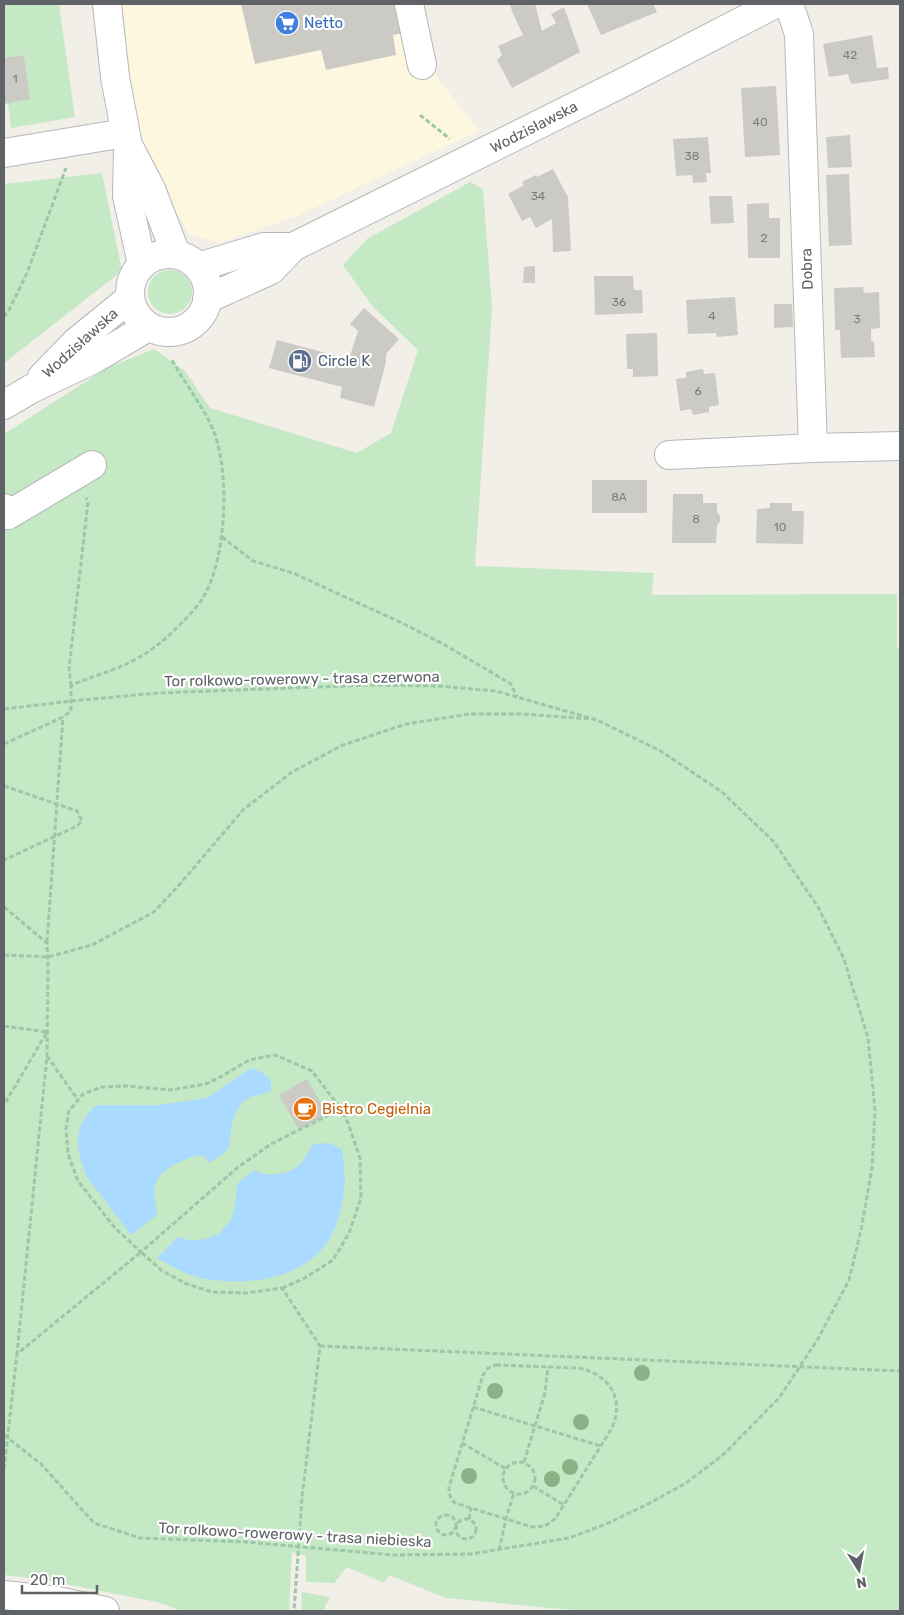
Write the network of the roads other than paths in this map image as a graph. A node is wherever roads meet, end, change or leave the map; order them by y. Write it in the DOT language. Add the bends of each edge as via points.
graph roads {
  1 [pos="107,4"];
  2 [pos="409,4"];
  3 [pos="775,4"];
  4 [pos="789,4"];
  5 [pos="422,65"];
  6 [pos="127,139"];
  7 [pos="4,153"];
  8 [pos="293,247"];
  9 [pos="187,261"];
  10 [pos="142,264"];
  11 [pos="130,298"];
  12 [pos="207,299"];
  13 [pos="148,327"];
  14 [pos="31,389"];
  15 [pos="4,405"];
  16 [pos="900,446"];
  17 [pos="813,448"];
  18 [pos="669,455"];
  19 [pos="83,470"];
  20 [pos="4,508"];
  21 [pos="4,1595"];
  22 [pos="105,1611"];
  1 -- 6 [label="street" via="115,77"];
  2 -- 5 [label="street"];
  3 -- 8 [label="street, Wodzisławska"];
  4 -- 17 [label="street, Dobra" via="799,34"];
  6 -- 7 [label="street"];
  6 -- 9 [label="street"];
  6 -- 10 [label="street" via="127,196"];
  8 -- 9 [label="street, Wodzisławska" via="264,248"];
  8 -- 12 [label="street, Wodzisławska" via="271,270"];
  9 -- 10 [label="street" via="158,255"];
  9 -- 12 [label="street" via="205,279"];
  10 -- 11 [label="street" via="132,279"];
  11 -- 13 [label="street" via="131,306"];
  11 -- 14 [label="street, Wodzisławska" via="76,342"];
  12 -- 13 [label="street" via="201,315 187,328 168,332"];
  13 -- 14 [label="street, Wodzisławska" via="94,359"];
  14 -- 15 [label="street, Wodzisławska"];
  16 -- 17 [label="street"];
  17 -- 18 [label="street"];
  19 -- 20 [label="street" via="8,515"];
  21 -- 22 [label="street"];
}
